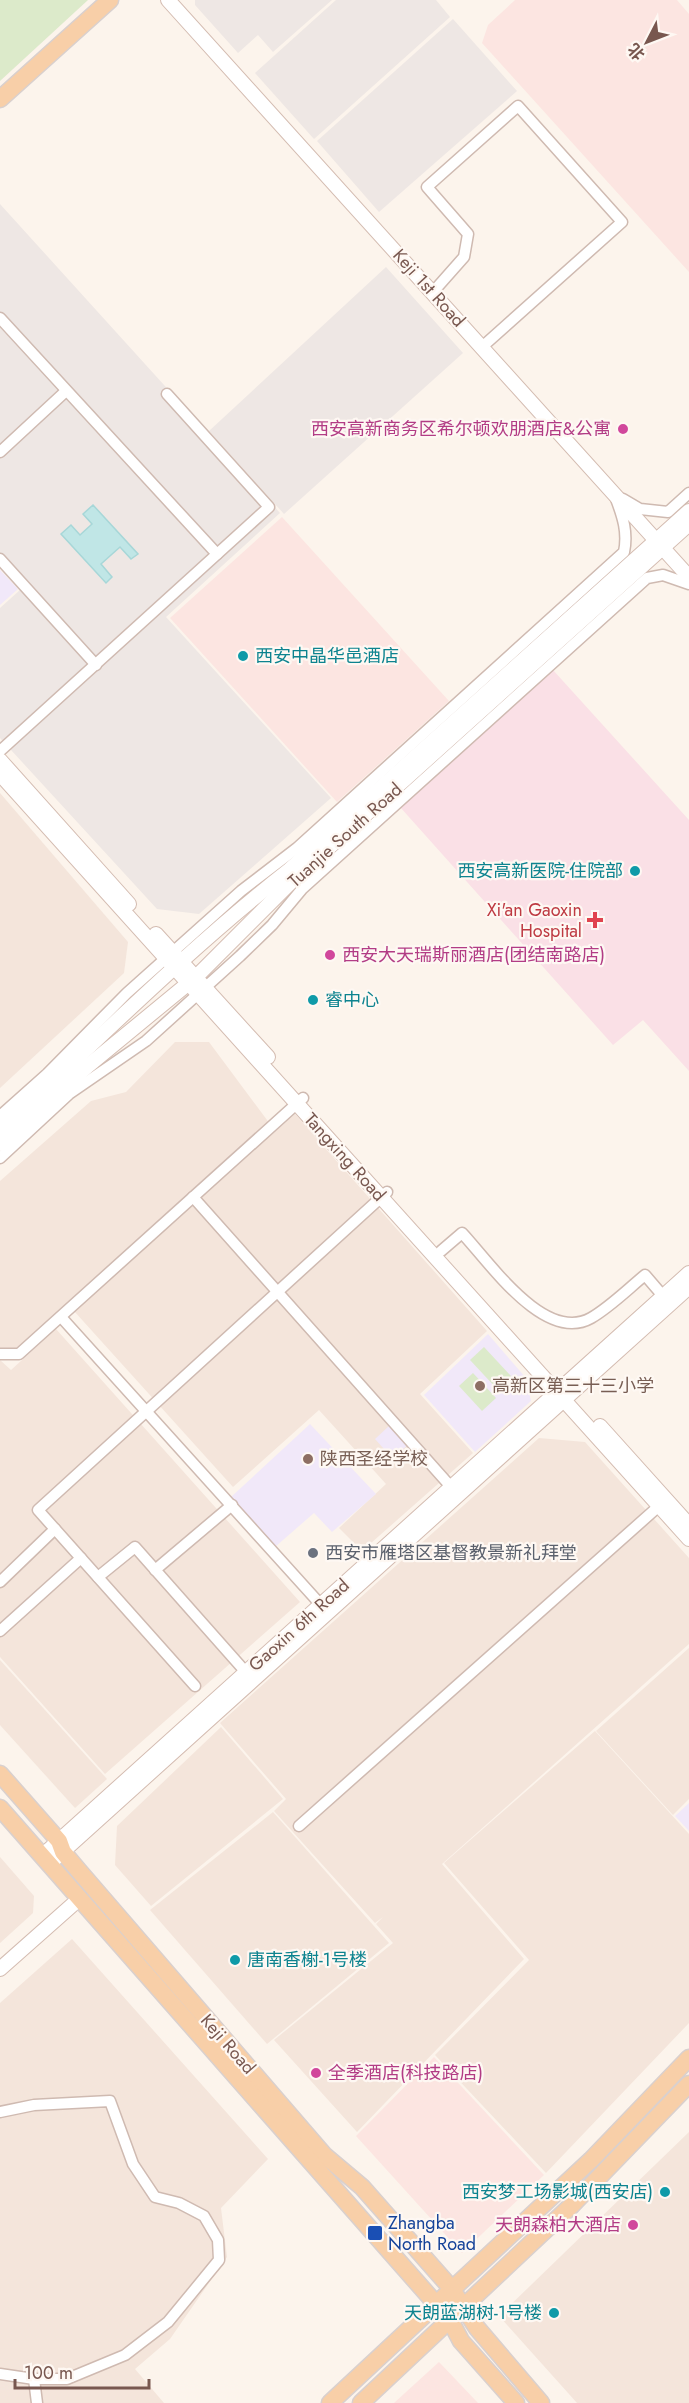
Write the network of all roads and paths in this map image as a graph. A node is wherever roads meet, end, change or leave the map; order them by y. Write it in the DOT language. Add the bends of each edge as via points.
graph roads {
  1 [pos="110,0"];
  2 [pos="168,0"];
  3 [pos="0,99"];
  4 [pos="433,292"];
  5 [pos="0,318"];
  6 [pos="482,347"];
  7 [pos="66,391"];
  8 [pos="167,394"];
  9 [pos="0,452"];
  10 [pos="689,493"];
  11 [pos="615,495"];
  12 [pos="689,511"];
  13 [pos="689,524"];
  14 [pos="659,544"];
  15 [pos="217,554"];
  16 [pos="0,559"];
  17 [pos="689,577"];
  18 [pos="689,584"];
  19 [pos="96,665"];
  20 [pos="0,762"];
  21 [pos="173,960"];
  22 [pos="196,985"];
  23 [pos="300,1101"];
  24 [pos="0,1116"];
  25 [pos="0,1130"];
  26 [pos="0,1144"];
  27 [pos="0,1158"];
  28 [pos="384,1195"];
  29 [pos="193,1197"];
  30 [pos="441,1251"];
  31 [pos="689,1273"];
  32 [pos="689,1287"];
  33 [pos="279,1293"];
  34 [pos="663,1296"];
  35 [pos="61,1317"];
  36 [pos="0,1354"];
  37 [pos="564,1392"];
  38 [pos="147,1411"];
  39 [pos="452,1488"];
  40 [pos="232,1505"];
  41 [pos="659,1506"];
  42 [pos="689,1525"];
  43 [pos="55,1530"];
  44 [pos="689,1539"];
  45 [pos="81,1558"];
  46 [pos="154,1570"];
  47 [pos="98,1577"];
  48 [pos="0,1582"];
  49 [pos="321,1605"];
  50 [pos="0,1631"];
  51 [pos="249,1676"];
  52 [pos="195,1686"];
  53 [pos="0,1774"];
  54 [pos="0,1808"];
  55 [pos="299,1826"];
  56 [pos="61,1846"];
  57 [pos="46,1860"];
  58 [pos="79,1899"];
  59 [pos="0,1969"];
  60 [pos="689,2058"];
  61 [pos="689,2084"];
  62 [pos="0,2112"];
  63 [pos="451,2289"];
  64 [pos="435,2305"];
  65 [pos="463,2309"];
  66 [pos="450,2320"];
  67 [pos="0,2374"];
  68 [pos="34,2379"];
  69 [pos="37,2403"];
  70 [pos="330,2403"];
  71 [pos="361,2403"];
  72 [pos="516,2403"];
  73 [pos="541,2403"];
  1 -- 3 [label="main road"];
  2 -- 4 [label="street, Keji 1st Road"];
  4 -- 6 [label="street, Keji 1st Road"];
  4 -- 6 [label="street" via="464,257 468,234 427,187 518,106 622,222"];
  5 -- 7 [label="street"];
  6 -- 11 [label="street, Keji 1st Road"];
  7 -- 9 [label="street"];
  7 -- 15 [label="street"];
  8 -- 15 [label="street" via="269,507"];
  10 -- 11 [label="street" via="668,512 640,509"];
  11 -- 14 [label="street, Keji 1st Road"];
  11 -- 21 [label="street" via="627,540 624,552 297,848 241,891"];
  12 -- 14 [label="street, Tuanjie South Road"];
  13 -- 14 [label="street, Tuanjie South Road"];
  14 -- 17 [label="street, Keji 1st Road"];
  14 -- 21 [label="street, Tuanjie South Road" via="289,870"];
  14 -- 22 [label="street, Tuanjie South Road" via="294,879"];
  15 -- 19 [label="street"];
  16 -- 19 [label="street"];
  18 -- 22 [label="street, Tuanjie South Road" via="663,575 647,578 302,889 272,925"];
  19 -- 20 [label="street"];
  20 -- 21 [label="street, Tangxing Road"];
  21 -- 22 [label="street, Tangxing Road"];
  21 -- 24 [label="street, Tuanjie South Road"];
  21 -- 25 [label="street, Tuanjie South Road"];
  22 -- 23 [label="street, Tangxing Road"];
  22 -- 26 [label="street, Tuanjie South Road"];
  22 -- 27 [label="street, Tuanjie South Road" via="127,1056 69,1094"];
  23 -- 28 [label="street, Tangxing Road"];
  23 -- 29 [label="street"];
  28 -- 30 [label="street, Tangxing Road"];
  28 -- 33 [label="street"];
  28 -- 37 [label="street, Tangxing Road"];
  29 -- 33 [label="street"];
  29 -- 35 [label="street"];
  30 -- 34 [label="street" via="462,1233 535,1310 561,1323 590,1319 645,1275"];
  30 -- 37 [label="street, Tangxing Road"];
  31 -- 34 [label="street, Gaoxin 6th Road"];
  32 -- 37 [label="street, Gaoxin 6th Road"];
  33 -- 38 [label="street"];
  33 -- 39 [label="street"];
  34 -- 37 [label="street, Gaoxin 6th Road"];
  35 -- 36 [label="street" via="19,1354"];
  35 -- 38 [label="street"];
  37 -- 39 [label="street, Gaoxin 6th Road"];
  37 -- 41 [label="street, Tangxing Road"];
  37 -- 42 [label="street, Tangxing Road"];
  37 -- 51 [label="street, Gaoxin 6th Road"];
  38 -- 40 [label="street"];
  38 -- 43 [label="street" via="38,1510"];
  39 -- 49 [label="street, Gaoxin 6th Road"];
  40 -- 46 [label="street"];
  40 -- 49 [label="street"];
  41 -- 44 [label="street, Tangxing Road"];
  41 -- 55 [label="street"];
  43 -- 45 [label="street"];
  43 -- 48 [label="street"];
  45 -- 47 [label="street"];
  45 -- 50 [label="street"];
  46 -- 47 [label="street" via="135,1547"];
  46 -- 51 [label="street"];
  47 -- 52 [label="street"];
  49 -- 51 [label="street, Gaoxin 6th Road"];
  51 -- 56 [label="street, Gaoxin 6th Road"];
  53 -- 56 [label="main road, Keji Road"];
  54 -- 57 [label="main road, Keji Road"];
  56 -- 57 [label="street, Gaoxin 6th Road"];
  56 -- 63 [label="main road, Keji Road" via="324,2155 362,2187"];
  57 -- 58 [label="main road, Keji Road"];
  58 -- 59 [label="street"];
  58 -- 64 [label="main road, Keji Road"];
  60 -- 63 [label="main road" via="591,2160"];
  61 -- 65 [label="main road" via="572,2205"];
  62 -- 68 [label="street" via="34,2105 110,2101 133,2164 155,2196 204,2216 218,2241 219,2260 168,2322 125,2355 67,2379"];
  63 -- 64 [label="main road"];
  63 -- 65 [label="main road, Keji Road"];
  64 -- 66 [label="main road, Keji Road"];
  64 -- 70 [label="main road"];
  65 -- 66 [label="main road"];
  65 -- 73 [label="main road, Keji Road"];
  66 -- 71 [label="main road"];
  66 -- 72 [label="main road, Keji Road" via="461,2341"];
  67 -- 68 [label="street"];
  68 -- 69 [label="street"];
}
